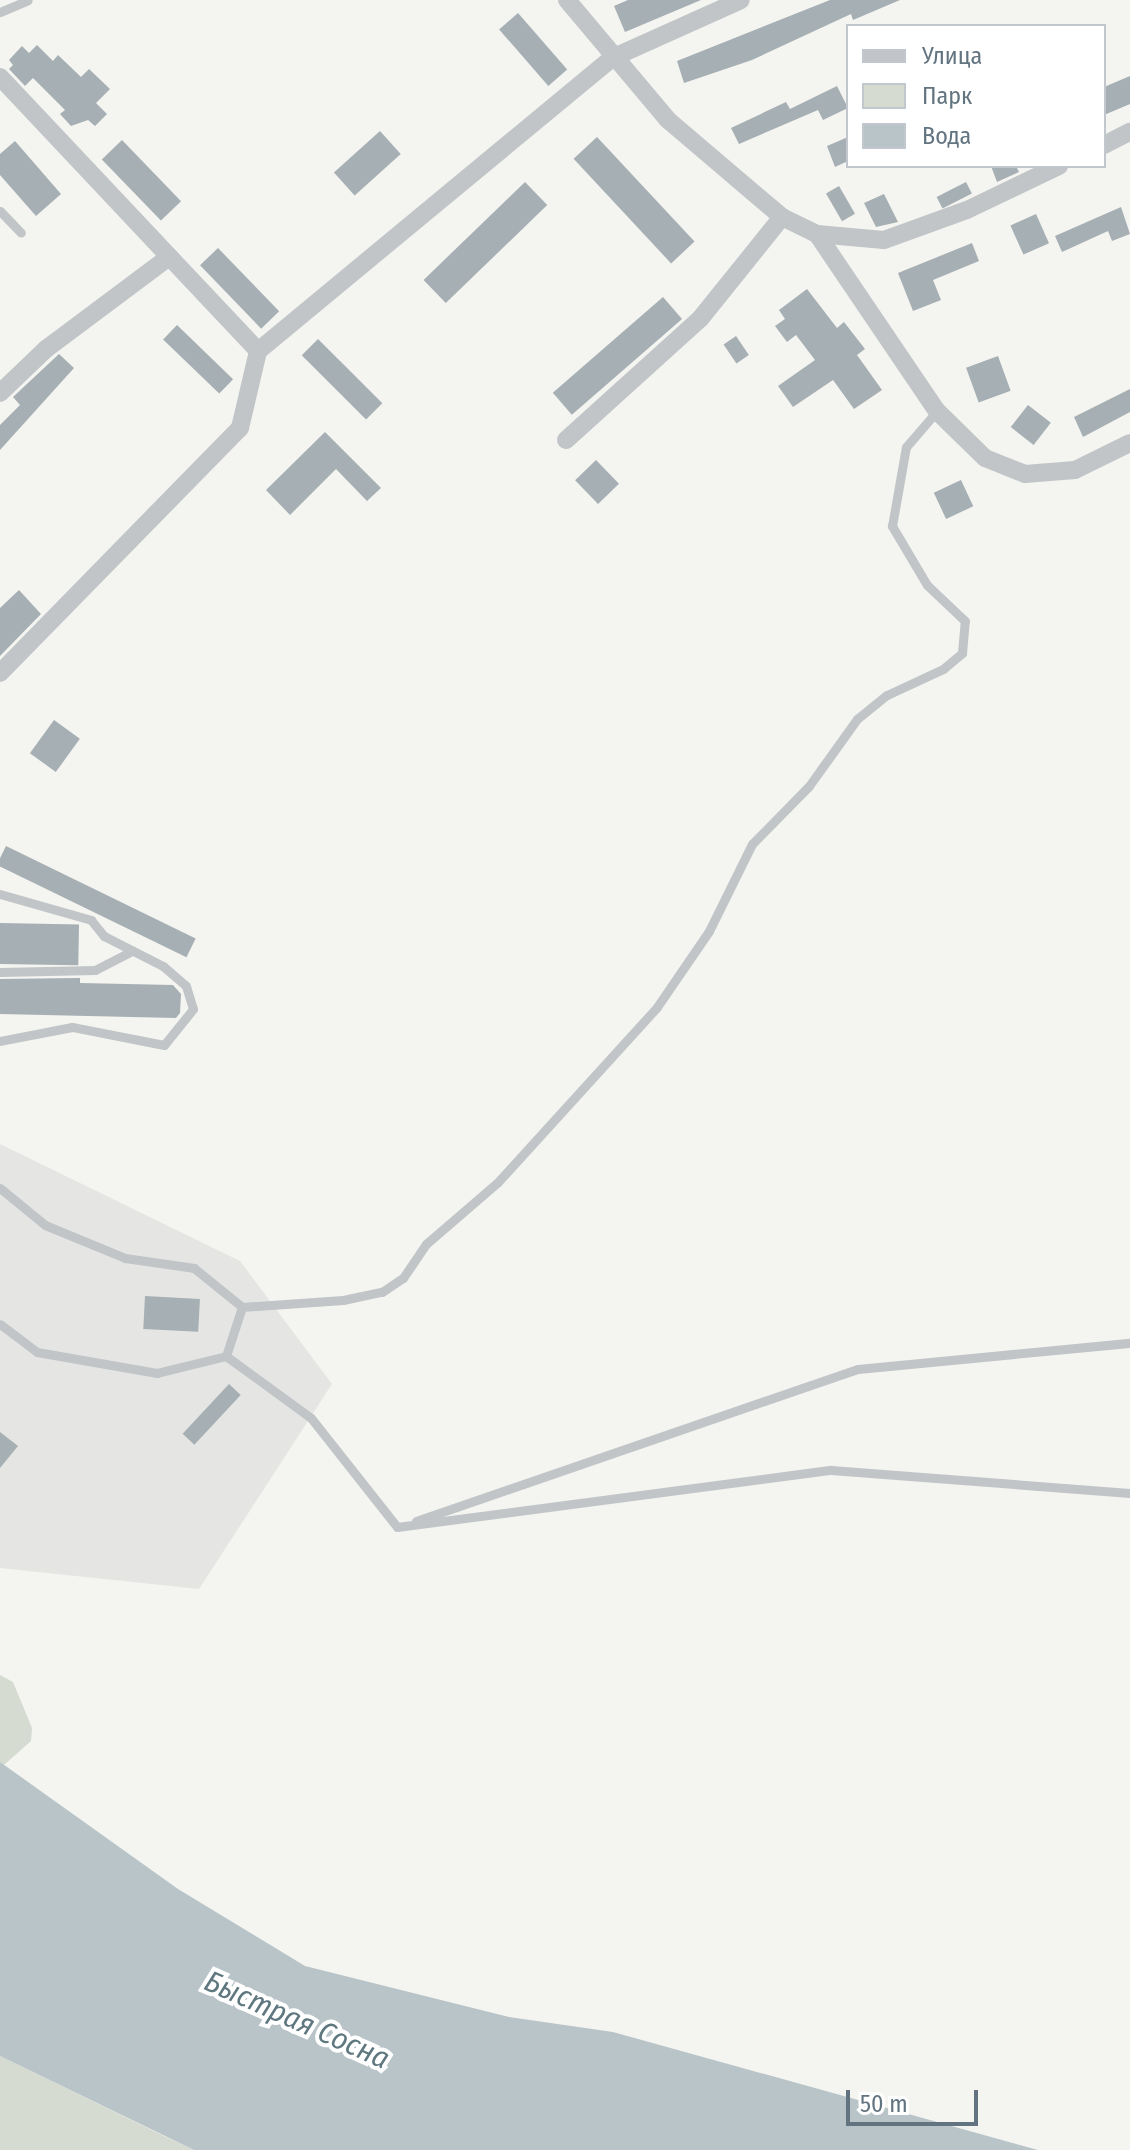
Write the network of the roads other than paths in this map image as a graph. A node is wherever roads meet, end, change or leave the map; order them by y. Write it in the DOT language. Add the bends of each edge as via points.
graph roads {
  1 [pos="28,0"];
  2 [pos="567,0"];
  3 [pos="741,0"];
  4 [pos="0,12"];
  5 [pos="612,58"];
  6 [pos="0,77"];
  7 [pos="1130,132"];
  8 [pos="1106,144"];
  9 [pos="1055,168"];
  10 [pos="0,211"];
  11 [pos="782,217"];
  12 [pos="21,233"];
  13 [pos="817,234"];
  14 [pos="169,257"];
  15 [pos="258,351"];
  16 [pos="2,388"];
  17 [pos="937,411"];
  18 [pos="566,440"];
  19 [pos="1127,450"];
  20 [pos="0,673"];
  21 [pos="0,894"];
  22 [pos="132,951"];
  23 [pos="0,972"];
  24 [pos="0,1041"];
  25 [pos="0,1188"];
  26 [pos="242,1307"];
  27 [pos="0,1324"];
  28 [pos="1130,1343"];
  29 [pos="226,1356"];
  30 [pos="1130,1493"];
  31 [pos="397,1527"];
  1 -- 4 [label="lane"];
  2 -- 5 [label="street"];
  3 -- 5 [label="street"];
  5 -- 11 [label="street" via="668,120"];
  5 -- 15 [label="street"];
  6 -- 14 [label="street"];
  7 -- 8 [label="street"];
  9 -- 13 [label="street" via="967,210 884,240"];
  10 -- 12 [label="lane"];
  11 -- 13 [label="street"];
  11 -- 18 [label="street" via="700,319"];
  13 -- 17 [label="street"];
  14 -- 15 [label="street"];
  14 -- 16 [label="street"];
  15 -- 20 [label="street" via="240,428"];
  17 -- 19 [label="street" via="985,458 1025,474 1075,470"];
  17 -- 26 [label="lane" via="906,447 892,526 927,585 965,621 962,653 943,669 887,695 857,719 809,786 752,844 709,931 657,1007 497,1183 426,1244 403,1278 382,1292 343,1300"];
  21 -- 22 [label="lane" via="91,920 104,936"];
  22 -- 23 [label="lane" via="95,970"];
  22 -- 24 [label="lane" via="163,966 186,986 193,1009 164,1045 72,1027"];
  25 -- 26 [label="lane" via="59,1231 125,1258 194,1268"];
  26 -- 29 [label="lane"];
  27 -- 29 [label="lane" via="37,1352 157,1373"];
  28 -- 31 [label="lane" via="858,1369"];
  29 -- 31 [label="lane" via="311,1418"];
  30 -- 31 [label="lane" via="831,1470"];
}
